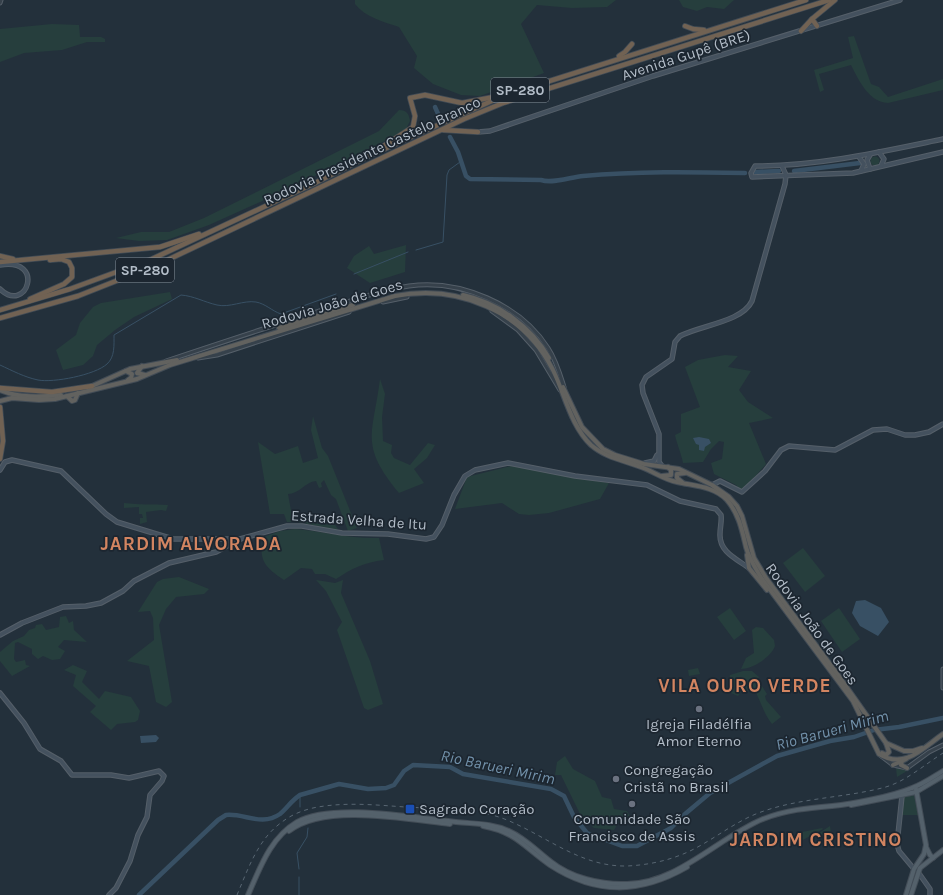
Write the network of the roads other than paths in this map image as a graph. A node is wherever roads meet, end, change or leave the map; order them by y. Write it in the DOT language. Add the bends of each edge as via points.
graph roads {
  1 [pos="1,0"];
  2 [pos="806,0"];
  3 [pos="829,0"];
  4 [pos="835,0"];
  5 [pos="900,0"];
  6 [pos="0,3"];
  7 [pos="812,19"];
  8 [pos="685,26"];
  9 [pos="817,26"];
  10 [pos="712,30"];
  11 [pos="801,31"];
  12 [pos="632,44"];
  13 [pos="606,62"];
  14 [pos="505,95"];
  15 [pos="440,131"];
  16 [pos="478,132"];
  17 [pos="943,139"];
  18 [pos="879,152"];
  19 [pos="943,152"];
  20 [pos="871,154"];
  21 [pos="371,155"];
  22 [pos="857,156"];
  23 [pos="868,162"];
  24 [pos="782,166"];
  25 [pos="881,166"];
  26 [pos="875,168"];
  27 [pos="870,169"];
  28 [pos="860,172"];
  29 [pos="786,177"];
  30 [pos="212,230"];
  31 [pos="0,256"];
  32 [pos="22,260"];
  33 [pos="0,263"];
  34 [pos="9,263"];
  35 [pos="0,289"];
  36 [pos="12,306"];
  37 [pos="0,310"];
  38 [pos="0,318"];
  39 [pos="142,366"];
  40 [pos="125,371"];
  41 [pos="137,373"];
  42 [pos="148,375"];
  43 [pos="137,379"];
  44 [pos="119,383"];
  45 [pos="92,386"];
  46 [pos="0,390"];
  47 [pos="0,397"];
  48 [pos="0,401"];
  49 [pos="0,407"];
  50 [pos="943,424"];
  51 [pos="658,452"];
  52 [pos="0,458"];
  53 [pos="644,464"];
  54 [pos="662,466"];
  55 [pos="668,467"];
  56 [pos="0,470"];
  57 [pos="660,475"];
  58 [pos="693,476"];
  59 [pos="684,483"];
  60 [pos="712,485"];
  61 [pos="240,538"];
  62 [pos="746,546"];
  63 [pos="747,554"];
  64 [pos="739,561"];
  65 [pos="750,568"];
  66 [pos="777,601"];
  67 [pos="0,635"];
  68 [pos="943,669"];
  69 [pos="943,688"];
  70 [pos="0,693"];
  71 [pos="872,724"];
  72 [pos="866,725"];
  73 [pos="943,734"];
  74 [pos="933,742"];
  75 [pos="886,743"];
  76 [pos="943,745"];
  77 [pos="878,752"];
  78 [pos="912,756"];
  79 [pos="902,761"];
  80 [pos="893,765"];
  81 [pos="907,768"];
  82 [pos="943,771"];
  83 [pos="943,776"];
  84 [pos="917,787"];
  85 [pos="916,792"];
  86 [pos="902,796"];
  87 [pos="334,812"];
  88 [pos="772,816"];
  89 [pos="316,818"];
  90 [pos="446,821"];
  91 [pos="441,823"];
  92 [pos="757,824"];
  93 [pos="926,845"];
  94 [pos="943,850"];
  95 [pos="923,857"];
  96 [pos="933,858"];
  97 [pos="927,862"];
  98 [pos="916,870"];
  99 [pos="586,881"];
  100 [pos="109,895"];
  101 [pos="249,895"];
  102 [pos="906,895"];
  103 [pos="911,895"];
  104 [pos="930,895"];
  1 -- 6 [label="street"];
  2 -- 10 [label="highway, Rodovia Presidente Castelo Branco / SP-280"];
  3 -- 15 [label="highway, Rodovia Presidente Castelo Branco / SP-280" via="503,103"];
  4 -- 7 [label="highway"];
  5 -- 9 [label="main road, Avenida Gupê (BRE)"];
  7 -- 9 [label="highway"];
  7 -- 11 [label="highway"];
  8 -- 10 [label="highway" via="697,30"];
  9 -- 11 [label="main road, Avenida Gupê (BRE)"];
  10 -- 13 [label="highway, Rodovia Presidente Castelo Branco / SP-280"];
  11 -- 16 [label="main road, Avenida Gupê (BRE)" via="653,76 490,131"];
  12 -- 13 [label="highway" via="625,52"];
  13 -- 14 [label="highway, Rodovia Presidente Castelo Branco / SP-280"];
  14 -- 21 [label="highway, Rodovia Presidente Castelo Branco / SP-280"];
  14 -- 21 [label="highway" via="462,104 421,95 410,98 415,120 413,127"];
  15 -- 16 [label="highway" via="454,129"];
  15 -- 38 [label="highway, Rodovia Presidente Castelo Branco / SP-280" via="159,264 78,296"];
  17 -- 18 [label="main road"];
  18 -- 20 [label="main road"];
  18 -- 25 [label="main road" via="884,159"];
  19 -- 25 [label="main road"];
  20 -- 22 [label="main road"];
  20 -- 23 [label="main road"];
  21 -- 30 [label="highway, Rodovia Presidente Castelo Branco / SP-280"];
  22 -- 24 [label="main road"];
  22 -- 28 [label="main road" via="862,158 864,164"];
  23 -- 26 [label="main road"];
  23 -- 27 [label="main road"];
  24 -- 29 [label="main road"];
  24 -- 29 [label="main road" via="755,166 751,173 752,177"];
  25 -- 26 [label="main road"];
  26 -- 27 [label="main road"];
  27 -- 28 [label="main road"];
  28 -- 29 [label="main road"];
  29 -- 51 [label="main road" via="754,296 748,308 739,314 680,336 675,342 672,359 644,380 642,390 660,442"];
  30 -- 32 [label="highway" via="160,246"];
  30 -- 36 [label="highway, Rodovia Presidente Castelo Branco / SP-280" via="134,266"];
  31 -- 32 [label="highway"];
  32 -- 33 [label="highway"];
  33 -- 34 [label="main road"];
  34 -- 35 [label="main road" via="23,269 28,276 28,284 24,292 17,296 6,294"];
  34 -- 36 [label="highway" via="61,259 69,262 72,270 72,277 64,284"];
  36 -- 37 [label="highway, Rodovia Presidente Castelo Branco / SP-280"];
  39 -- 40 [label="highway, Rodovia João de Goes"];
  39 -- 41 [label="highway"];
  39 -- 53 [label="highway, Rodovia João de Goes" via="175,361 403,292 440,291 462,294 496,306 514,318 546,353 582,427 599,446 616,455"];
  40 -- 44 [label="highway" via="132,373 132,378"];
  40 -- 45 [label="highway, Rodovia João de Goes"];
  41 -- 42 [label="highway"];
  41 -- 43 [label="highway"];
  42 -- 43 [label="highway, Rodovia João de Goes"];
  42 -- 57 [label="highway, Rodovia João de Goes" via="188,359 374,301 412,293 447,294 478,302 517,326 544,355 580,431 592,445 608,456"];
  43 -- 44 [label="highway, Rodovia João de Goes"];
  44 -- 48 [label="highway, Rodovia João de Goes" via="45,400 9,398"];
  45 -- 46 [label="highway" via="52,392"];
  45 -- 46 [label="highway, Rodovia João de Goes" via="72,393 43,396 12,394"];
  46 -- 47 [label="highway"];
  49 -- 52 [label="highway" via="3,446"];
  50 -- 60 [label="main road" via="929,432 915,435 905,435 887,429 873,430 835,450 789,446 781,450 765,471 742,492 720,481"];
  51 -- 53 [label="main road" via="654,461"];
  51 -- 54 [label="main road" via="658,462"];
  53 -- 54 [label="highway, Rodovia João de Goes"];
  54 -- 55 [label="highway, Rodovia João de Goes"];
  55 -- 57 [label="highway" via="671,475"];
  55 -- 58 [label="highway, Rodovia João de Goes"];
  56 -- 61 [label="main road" via="5,462 12,460 58,470 75,482 106,514 123,524 173,539"];
  57 -- 59 [label="highway, Rodovia João de Goes"];
  58 -- 59 [label="highway" via="678,473 677,478"];
  58 -- 60 [label="highway, Rodovia João de Goes"];
  59 -- 62 [label="highway, Rodovia João de Goes" via="707,488 727,500 741,523"];
  60 -- 71 [label="highway, Rodovia João de Goes" via="737,506 759,568 832,668 840,673"];
  61 -- 64 [label="main road, Estrada Velha de Itu" via="296,526 342,533 431,538 436,535 465,476 475,470 508,463 647,485 680,501 716,509 721,515 720,541 732,557"];
  61 -- 67 [label="main road, Estrada Velha de Itu" via="216,552 169,563 134,581 123,591 101,603 63,606"];
  62 -- 63 [label="highway"];
  62 -- 66 [label="highway, Rodovia João de Goes" via="756,568"];
  63 -- 64 [label="main road" via="745,560"];
  63 -- 65 [label="highway"];
  64 -- 65 [label="main road"];
  65 -- 66 [label="highway"];
  66 -- 72 [label="highway, Rodovia João de Goes" via="852,701"];
  68 -- 69 [label="street"];
  70 -- 100 [label="main road" via="24,723 40,749 61,761 72,775 111,775 129,778 159,771 164,776 150,795 147,817 138,835 133,855 116,888"];
  71 -- 72 [label="highway"];
  71 -- 75 [label="highway, Rodovia João de Goes"];
  72 -- 77 [label="highway, Rodovia João de Goes"];
  73 -- 74 [label="highway"];
  74 -- 75 [label="highway" via="909,752"];
  74 -- 78 [label="highway"];
  75 -- 77 [label="highway" via="888,754"];
  76 -- 81 [label="street" via="928,752"];
  77 -- 78 [label="highway" via="893,759"];
  77 -- 80 [label="street"];
  78 -- 79 [label="highway"];
  79 -- 80 [label="highway"];
  79 -- 81 [label="highway" via="901,765"];
  80 -- 81 [label="street"];
  82 -- 84 [label="main road"];
  83 -- 85 [label="main road"];
  84 -- 85 [label="main road"];
  84 -- 88 [label="main road" via="845,804 804,808"];
  85 -- 86 [label="main road"];
  85 -- 93 [label="main road"];
  86 -- 92 [label="main road" via="802,811"];
  86 -- 98 [label="main road" via="898,848 906,861"];
  87 -- 89 [label="main road"];
  87 -- 90 [label="main road"];
  87 -- 101 [label="main road" via="316,814 303,819 285,831 270,848"];
  88 -- 92 [label="main road"];
  88 -- 99 [label="main road" via="653,880 630,884"];
  89 -- 91 [label="main road" via="380,817"];
  89 -- 101 [label="main road" via="294,827 275,845"];
  90 -- 91 [label="main road"];
  90 -- 99 [label="main road" via="484,824 507,830 522,838 552,863"];
  91 -- 99 [label="main road" via="480,826 506,833 527,846 549,865"];
  92 -- 99 [label="main road" via="657,882 627,888 602,887"];
  93 -- 95 [label="main road"];
  93 -- 96 [label="main road"];
  94 -- 96 [label="main road"];
  95 -- 97 [label="main road"];
  95 -- 98 [label="main road"];
  96 -- 97 [label="main road"];
  97 -- 98 [label="main road"];
  98 -- 102 [label="main road"];
  98 -- 103 [label="main road"];
  98 -- 104 [label="main road" via="930,889"];
}
